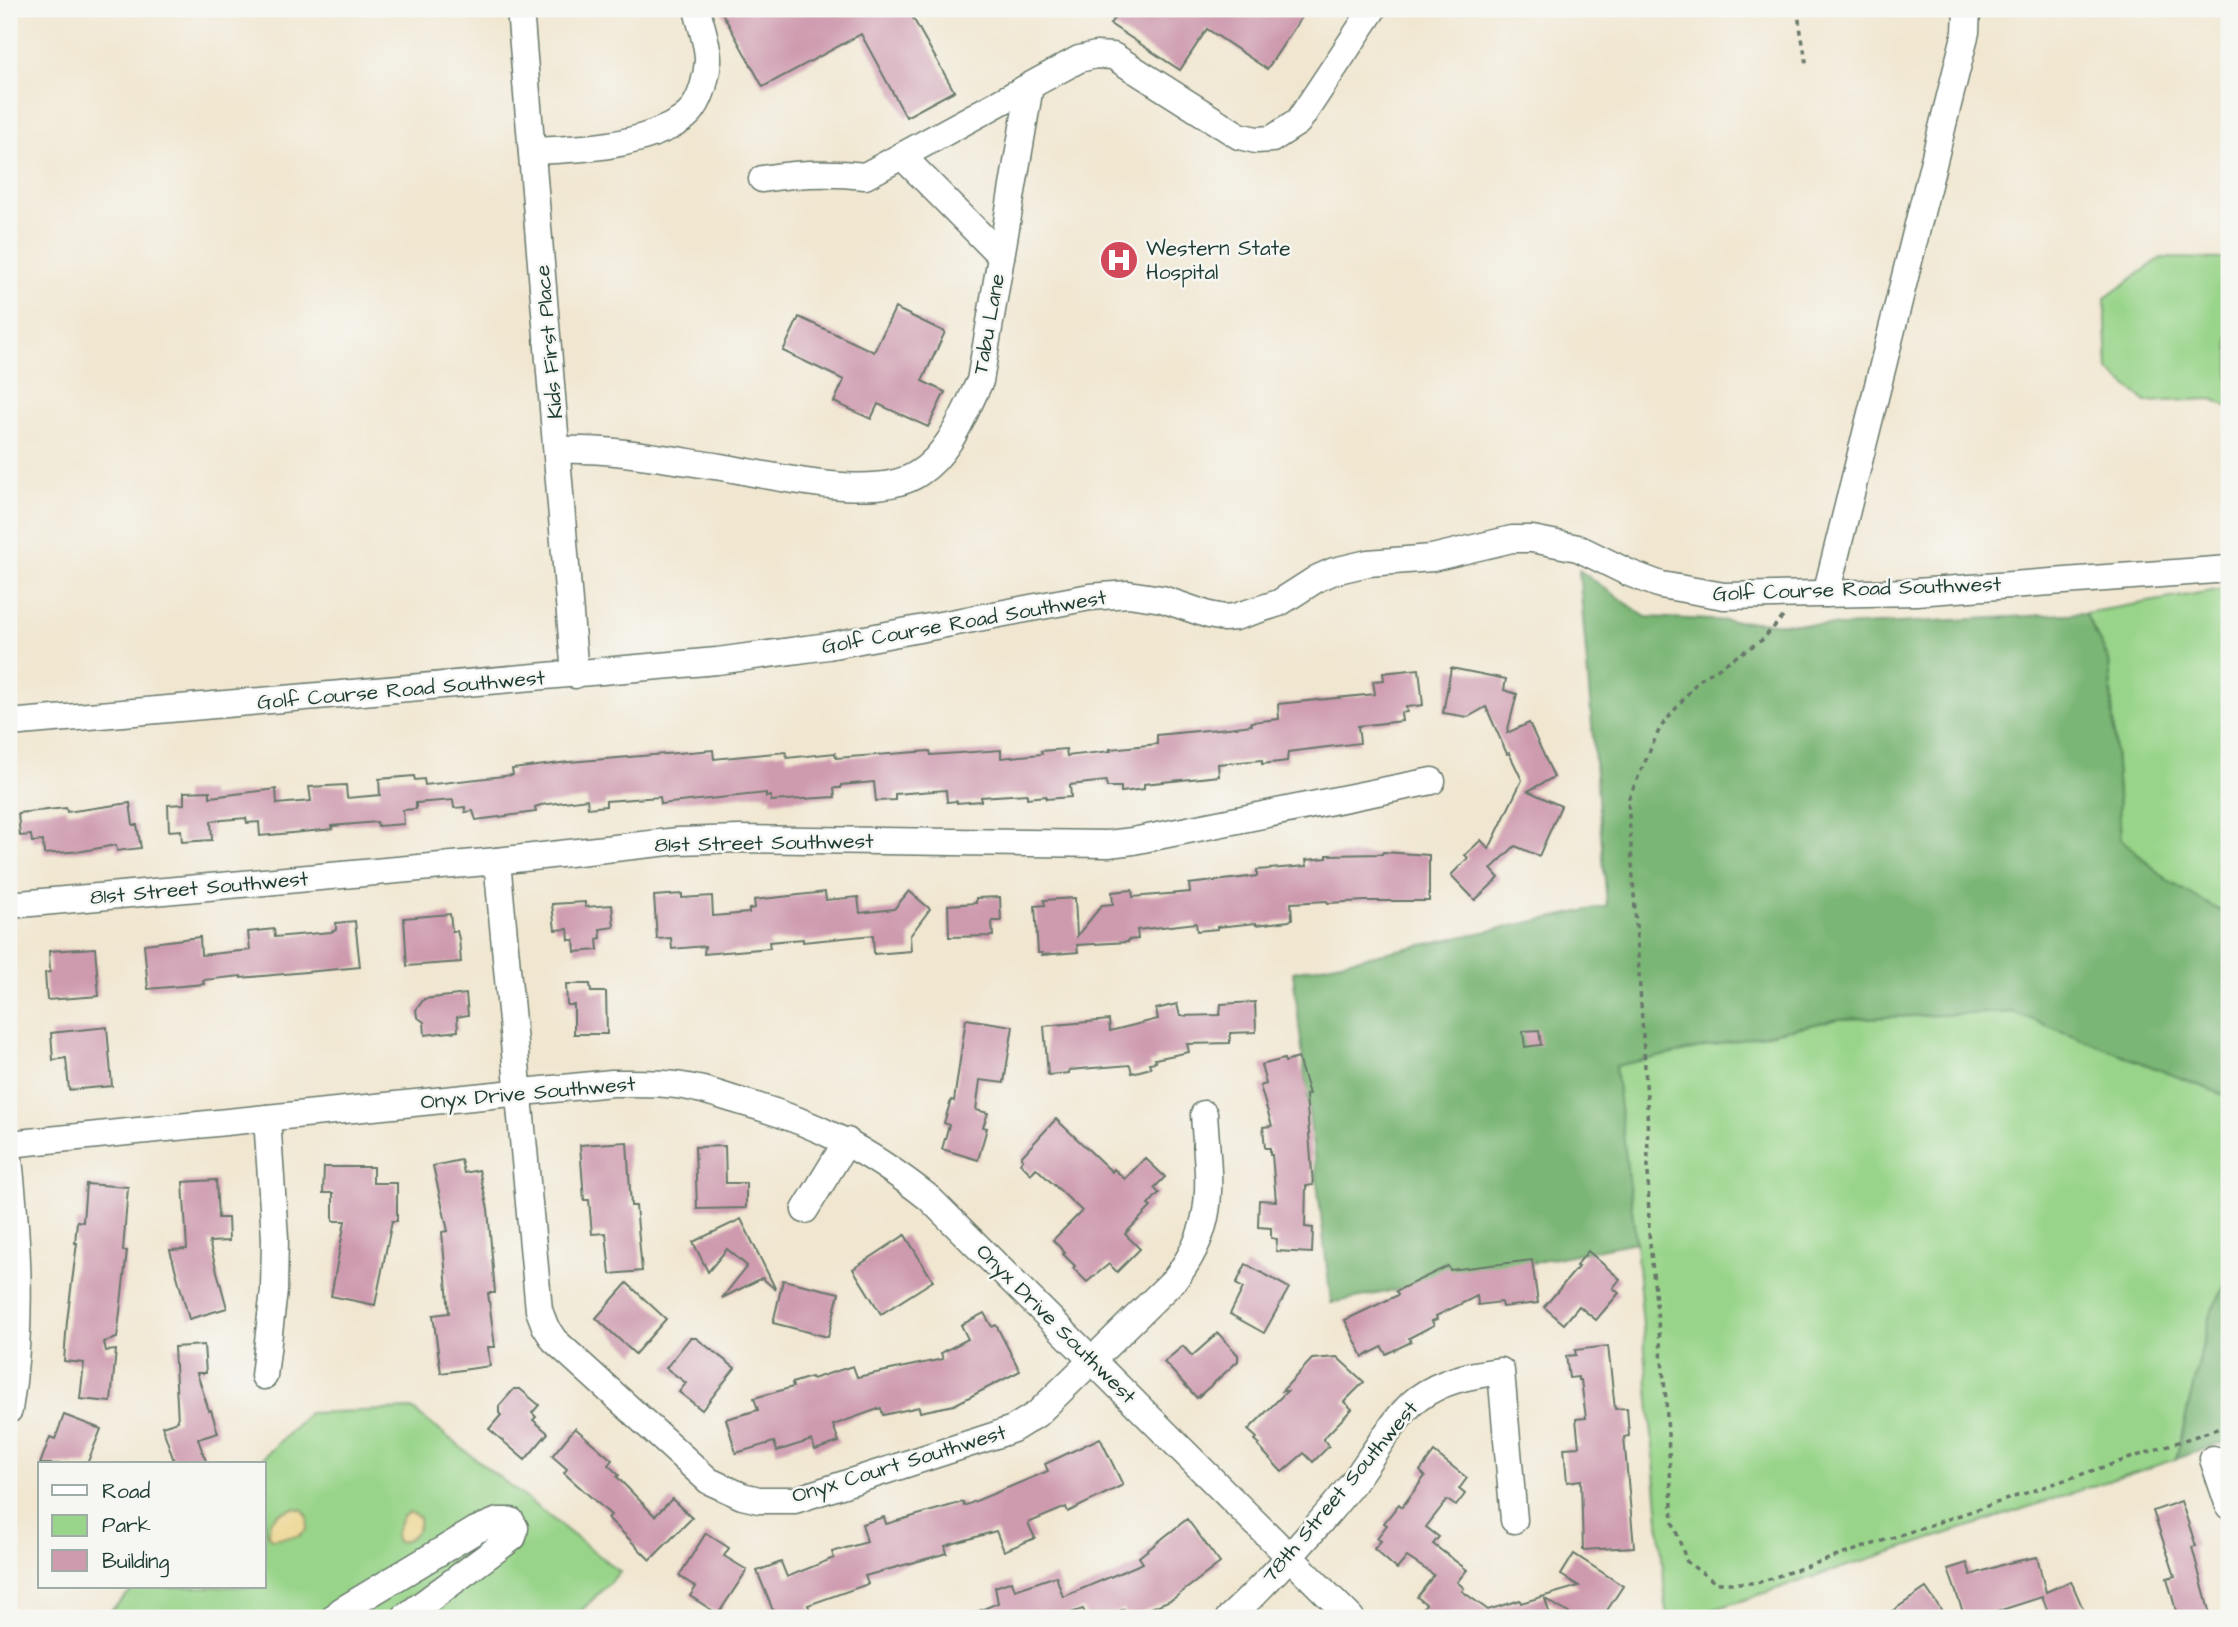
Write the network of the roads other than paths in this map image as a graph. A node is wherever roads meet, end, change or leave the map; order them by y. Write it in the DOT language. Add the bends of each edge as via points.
graph roads {
  1 [pos="520,9"];
  2 [pos="697,9"];
  3 [pos="1373,9"];
  4 [pos="1967,9"];
  5 [pos="1030,86"];
  6 [pos="532,150"];
  7 [pos="902,156"];
  8 [pos="762,179"];
  9 [pos="1001,256"];
  10 [pos="558,450"];
  11 [pos="2229,569"];
  12 [pos="1815,594"];
  13 [pos="575,675"];
  14 [pos="9,723"];
  15 [pos="1432,781"];
  16 [pos="497,861"];
  17 [pos="9,905"];
  18 [pos="519,1093"];
  19 [pos="1203,1114"];
  20 [pos="267,1118"];
  21 [pos="847,1141"];
  22 [pos="9,1144"];
  23 [pos="9,1158"];
  24 [pos="805,1210"];
  25 [pos="1092,1360"];
  26 [pos="264,1376"];
  27 [pos="9,1410"];
  28 [pos="2213,1459"];
  29 [pos="2229,1506"];
  30 [pos="1514,1520"];
  31 [pos="1290,1557"];
  32 [pos="334,1618"];
  33 [pos="404,1618"];
  34 [pos="1229,1618"];
  35 [pos="1351,1618"];
  1 -- 6 [label="street, Kids First Place"];
  2 -- 6 [label="street" via="708,60 694,108 653,134 615,146"];
  3 -- 5 [label="street" via="1298,122 1272,139 1239,136 1113,56 1079,59"];
  4 -- 12 [label="street" via="1966,32"];
  5 -- 7 [label="street"];
  5 -- 9 [label="street, Tabu Lane"];
  6 -- 10 [label="street, Kids First Place"];
  7 -- 8 [label="street" via="865,176 799,173"];
  7 -- 9 [label="street"];
  9 -- 10 [label="street, Tabu Lane" via="980,381 940,454 918,474 895,483 833,486 591,449"];
  10 -- 13 [label="street, Kids First Place"];
  11 -- 12 [label="street, Golf Course Road Southwest" via="1916,592"];
  12 -- 13 [label="street, Golf Course Road Southwest" via="1724,596 1696,592 1661,585 1578,548 1513,539 1432,558 1367,563 1334,571 1279,603 1235,617 1209,615 1162,599 1128,594 1090,597 828,646"];
  13 -- 14 [label="street, Golf Course Road Southwest"];
  15 -- 16 [label="street, 81st Street Southwest" via="1108,844 727,839"];
  16 -- 17 [label="street, 81st Street Southwest"];
  16 -- 18 [label="street, Onyx Court Southwest"];
  18 -- 20 [label="street, Onyx Drive Southwest"];
  18 -- 21 [label="street, Onyx Drive Southwest" via="612,1083 696,1088 793,1117"];
  18 -- 25 [label="street, Onyx Court Southwest" via="539,1310 545,1326 554,1340 724,1489 759,1500 795,1500 996,1436 1037,1414"];
  19 -- 25 [label="street, Onyx Court Southwest" via="1209,1194 1202,1235 1175,1279"];
  20 -- 22 [label="street, Onyx Drive Southwest"];
  20 -- 26 [label="street" via="275,1238"];
  21 -- 24 [label="street"];
  21 -- 25 [label="street, Onyx Drive Southwest" via="929,1198"];
  23 -- 27 [label="street" via="19,1279"];
  25 -- 31 [label="street, Onyx Drive Southwest"];
  28 -- 29 [label="street"];
  30 -- 31 [label="street, 78th Street Southwest" via="1501,1371 1452,1379 1414,1401"];
  31 -- 34 [label="street, 78th Street Southwest"];
  31 -- 35 [label="street, Onyx Drive Southwest"];
  32 -- 33 [label="street" via="476,1530 511,1521 513,1537"];
}
